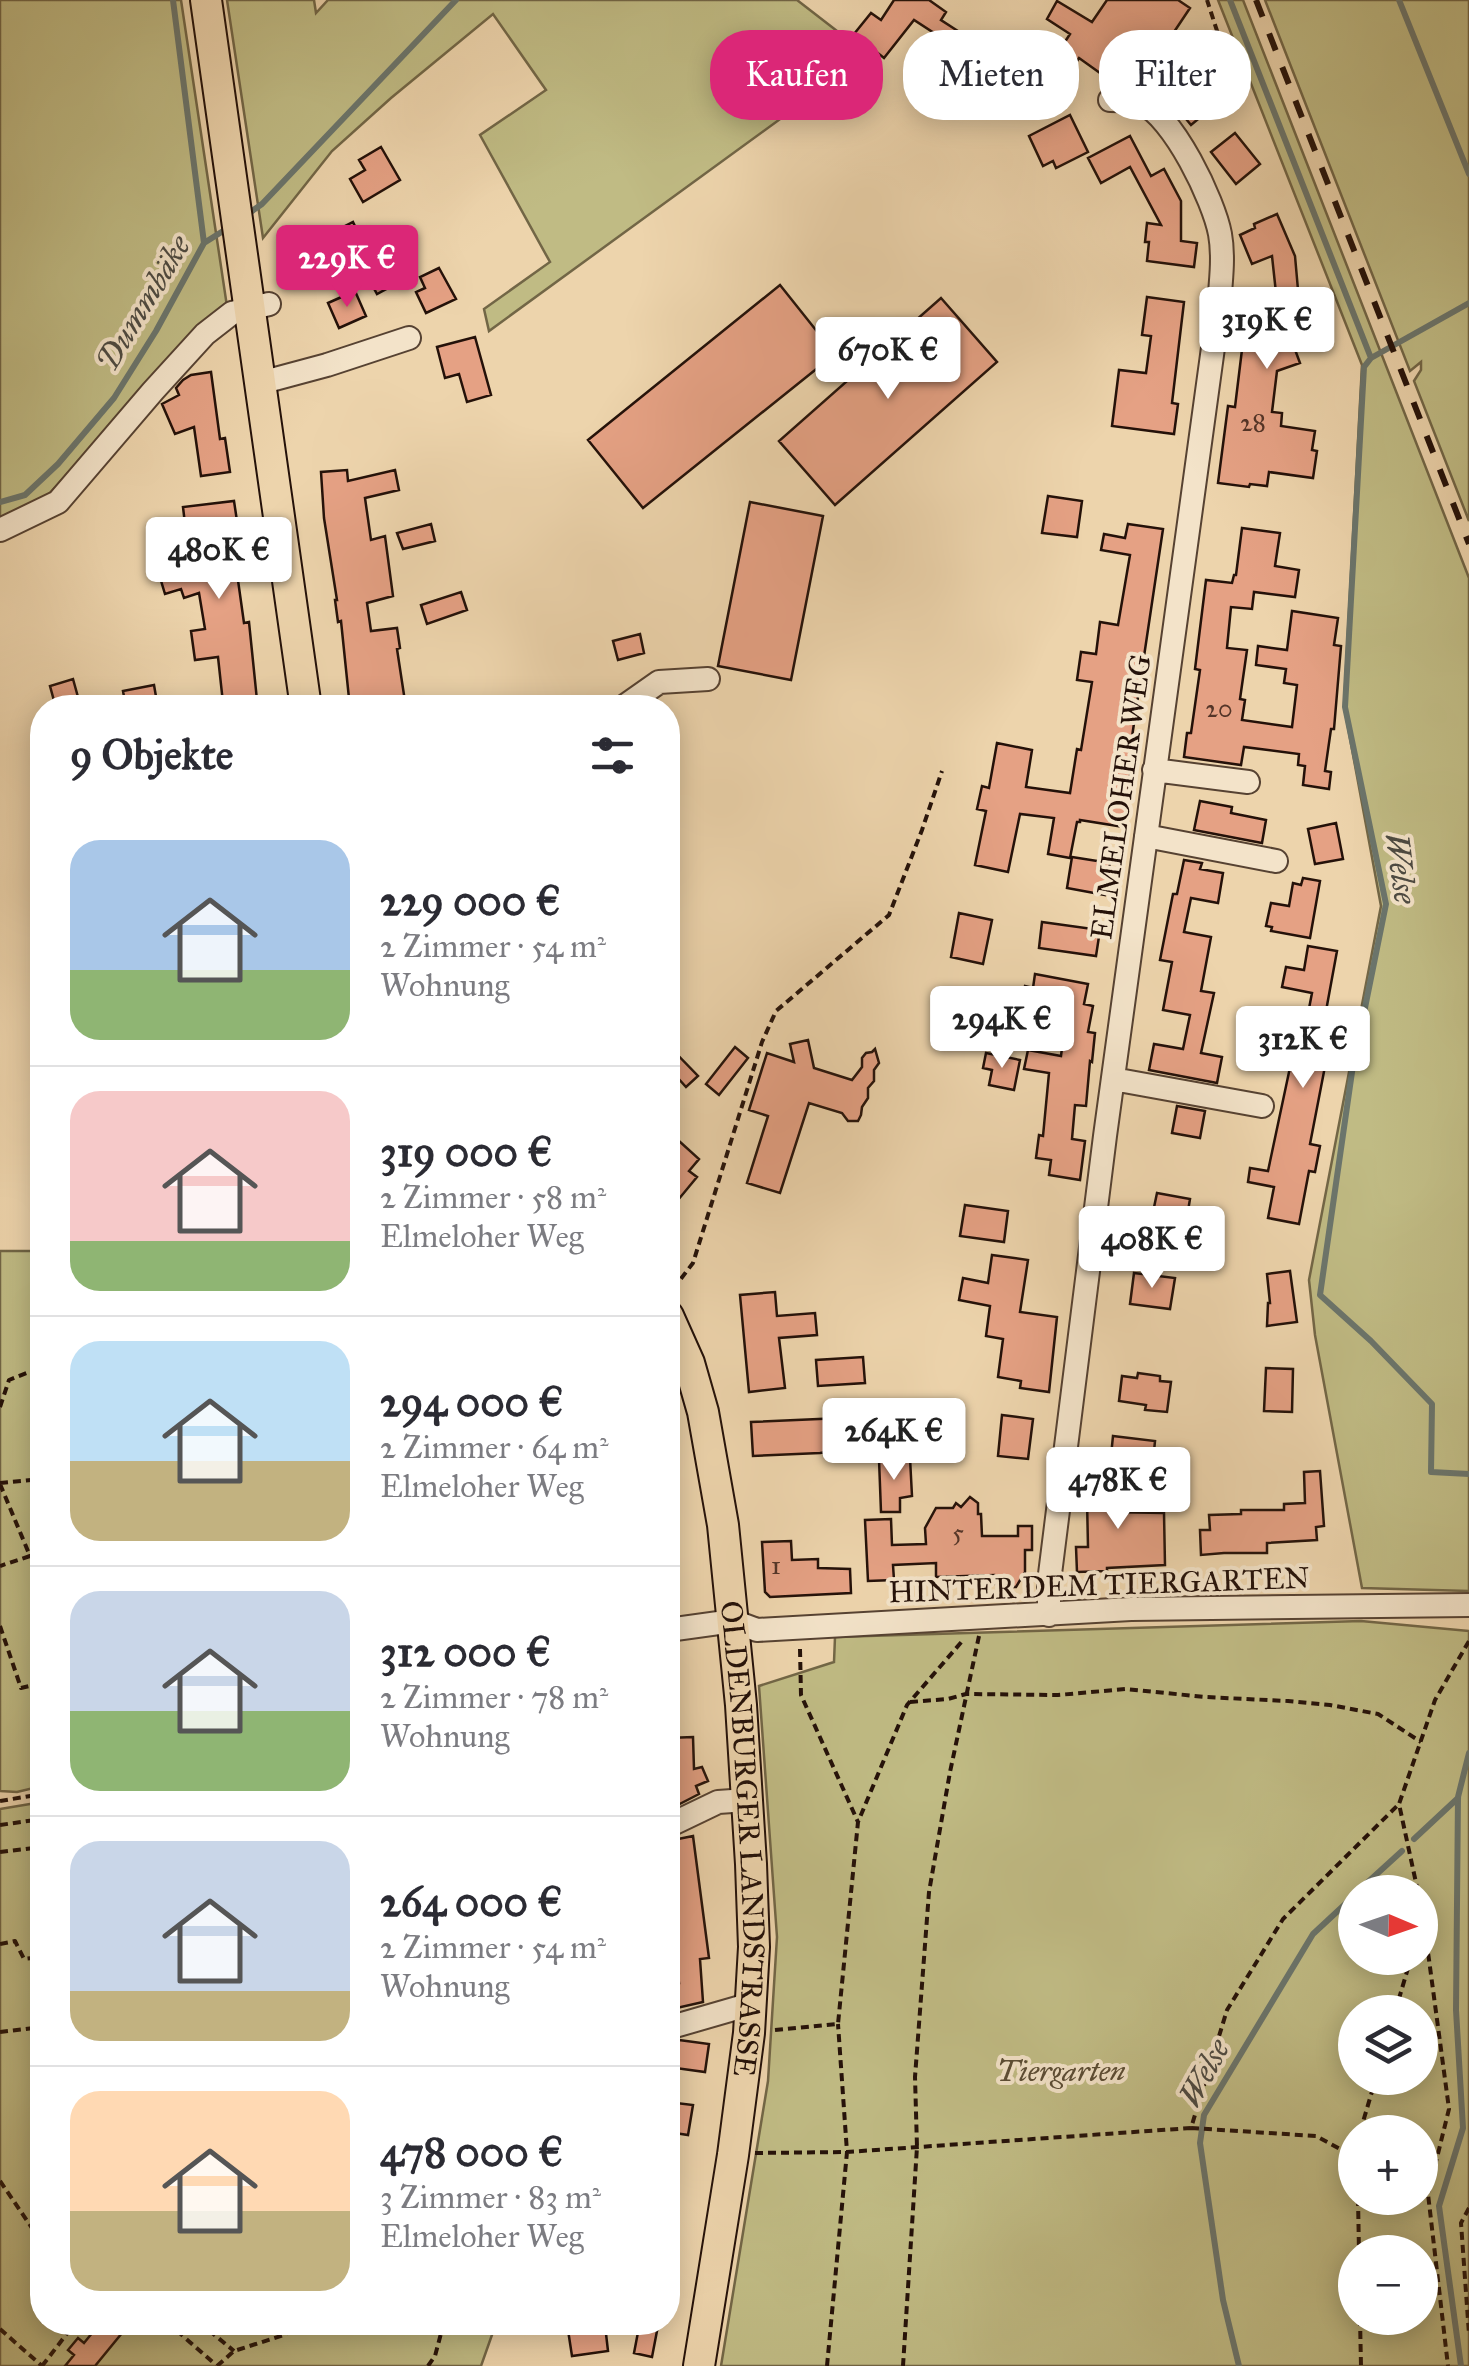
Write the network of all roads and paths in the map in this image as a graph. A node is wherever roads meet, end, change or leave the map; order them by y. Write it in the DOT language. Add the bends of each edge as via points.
graph roads {
  1 [pos="206,0"];
  2 [pos="1207,0"];
  3 [pos="1217,30"];
  4 [pos="1161,120"];
  5 [pos="259,306"];
  6 [pos="409,338"];
  7 [pos="260,382"];
  8 [pos="0,530"];
  9 [pos="708,679"];
  10 [pos="304,695"];
  11 [pos="641,695"];
  12 [pos="1154,770"];
  13 [pos="942,771"];
  14 [pos="1248,782"];
  15 [pos="1146,836"];
  16 [pos="1276,861"];
  17 [pos="1113,1080"];
  18 [pos="1262,1106"];
  19 [pos="680,1281"];
  20 [pos="680,1344"];
  21 [pos="30,1372"];
  22 [pos="1,1397"];
  23 [pos="0,1406"];
  24 [pos="30,1480"];
  25 [pos="0,1483"];
  26 [pos="30,1556"];
  27 [pos="0,1566"];
  28 [pos="1469,1605"];
  29 [pos="1049,1615"];
  30 [pos="984,1617"];
  31 [pos="733,1621"];
  32 [pos="0,1626"];
  33 [pos="800,1627"];
  34 [pos="680,1628"];
  35 [pos="1469,1641"];
  36 [pos="30,1686"];
  37 [pos="966,1694"];
  38 [pos="910,1702"];
  39 [pos="1420,1742"];
  40 [pos="30,1796"];
  41 [pos="0,1800"];
  42 [pos="747,1800"];
  43 [pos="1399,1804"];
  44 [pos="680,1820"];
  45 [pos="30,1821"];
  46 [pos="858,1822"];
  47 [pos="0,1825"];
  48 [pos="30,1848"];
  49 [pos="0,1852"];
  50 [pos="1414,1875"];
  51 [pos="0,1944"];
  52 [pos="30,1958"];
  53 [pos="1431,1975"];
  54 [pos="750,2018"];
  55 [pos="838,2024"];
  56 [pos="680,2027"];
  57 [pos="30,2028"];
  58 [pos="0,2032"];
  59 [pos="1190,2128"];
  60 [pos="918,2147"];
  61 [pos="1338,2148"];
  62 [pos="847,2152"];
  63 [pos="747,2153"];
  64 [pos="0,2181"];
  65 [pos="1469,2208"];
  66 [pos="30,2225"];
  67 [pos="0,2329"];
  68 [pos="1469,2334"];
  69 [pos="66,2335"];
  70 [pos="181,2335"];
  71 [pos="215,2335"];
  72 [pos="281,2335"];
  73 [pos="441,2335"];
  74 [pos="1360,2335"];
  75 [pos="234,2351"];
  76 [pos="42,2366"];
  77 [pos="217,2366"];
  78 [pos="428,2366"];
  79 [pos="699,2366"];
  80 [pos="827,2366"];
  81 [pos="903,2366"];
  82 [pos="1361,2366"];
  83 [pos="1448,2366"];
  1 -- 5 [label="main road" via="239,233"];
  2 -- 3 [label="path"];
  4 -- 12 [label="street, ELMELOHER WEG" via="1212,204 1222,270"];
  5 -- 7 [label="main road"];
  5 -- 8 [label="street" via="232,313 206,334 58,502"];
  6 -- 7 [label="street"];
  7 -- 10 [label="main road"];
  9 -- 11 [label="street" via="660,682"];
  12 -- 14 [label="street"];
  12 -- 15 [label="street, ELMELOHER WEG"];
  13 -- 19 [label="path" via="889,915 776,1011 693,1264"];
  15 -- 16 [label="street"];
  15 -- 17 [label="street, ELMELOHER WEG"];
  17 -- 18 [label="street"];
  17 -- 29 [label="street, ELMELOHER WEG"];
  20 -- 31 [label="main road, OLDENBURGER LANDSTRASSE" via="703,1412"];
  21 -- 22 [label="path" via="10,1380"];
  22 -- 23 [label="path"];
  24 -- 25 [label="path"];
  25 -- 26 [label="path"];
  26 -- 27 [label="path"];
  28 -- 29 [label="street, HINTER DEM TIERGARTEN"];
  29 -- 30 [label="street, HINTER DEM TIERGARTEN"];
  30 -- 33 [label="street, HINTER DEM TIERGARTEN"];
  30 -- 37 [label="path"];
  30 -- 38 [label="path"];
  31 -- 33 [label="street, HINTER DEM TIERGARTEN" via="754,1630"];
  31 -- 34 [label="street, HINTER DEM TIERGARTEN"];
  31 -- 42 [label="main road, OLDENBURGER LANDSTRASSE"];
  32 -- 36 [label="path" via="22,1688"];
  33 -- 46 [label="path" via="801,1696"];
  35 -- 39 [label="path"];
  37 -- 38 [label="path"];
  37 -- 39 [label="path" via="1126,1689 1330,1705 1378,1714"];
  37 -- 60 [label="path" via="928,1892"];
  38 -- 46 [label="path"];
  39 -- 43 [label="path"];
  40 -- 41 [label="path"];
  42 -- 44 [label="street" via="718,1802"];
  42 -- 54 [label="main road, OLDENBURGER LANDSTRASSE"];
  43 -- 50 [label="path"];
  43 -- 59 [label="path" via="1283,1919 1227,2010"];
  45 -- 47 [label="path"];
  46 -- 55 [label="path"];
  48 -- 49 [label="path"];
  51 -- 52 [label="path" via="16,1941 24,1959"];
  53 -- 83 [label="path" via="1449,2110 1428,2194"];
  54 -- 55 [label="path"];
  54 -- 56 [label="street"];
  54 -- 79 [label="main road, OLDENBURGER LANDSTRASSE"];
  55 -- 62 [label="path"];
  57 -- 58 [label="path"];
  59 -- 60 [label="path"];
  59 -- 61 [label="path" via="1316,2136"];
  60 -- 62 [label="path"];
  60 -- 81 [label="path"];
  62 -- 63 [label="path"];
  62 -- 80 [label="path"];
  64 -- 66 [label="path"];
  65 -- 68 [label="path" via="1461,2223"];
  67 -- 76 [label="path"];
  69 -- 76 [label="path"];
  70 -- 77 [label="path"];
  71 -- 75 [label="path"];
  72 -- 75 [label="path"];
  73 -- 78 [label="path"];
  74 -- 82 [label="path"];
  75 -- 77 [label="path"];
}
